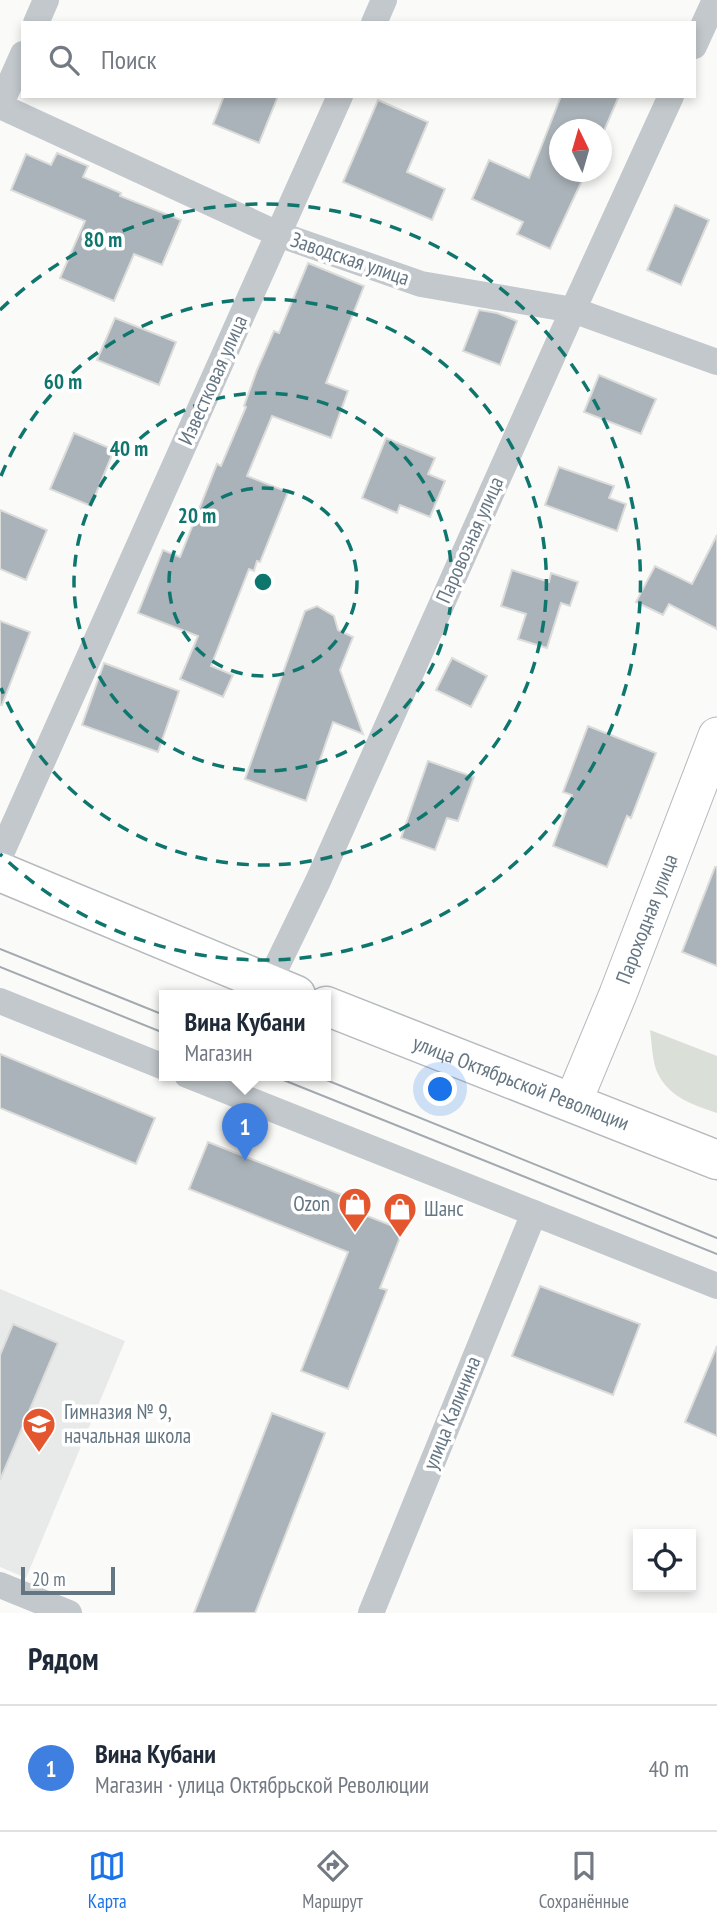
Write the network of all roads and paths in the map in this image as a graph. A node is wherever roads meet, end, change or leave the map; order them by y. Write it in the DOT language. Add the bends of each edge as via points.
graph roads {
  1 [pos="46,0"];
  2 [pos="384,0"];
  3 [pos="715,0"];
  4 [pos="37,21"];
  5 [pos="375,21"];
  6 [pos="696,42"];
  7 [pos="21,59"];
  8 [pos="339,98"];
  9 [pos="670,98"];
  10 [pos="0,106"];
  11 [pos="278,234"];
  12 [pos="573,310"];
  13 [pos="717,362"];
  14 [pos="717,736"];
  15 [pos="0,856"];
  16 [pos="0,873"];
  17 [pos="282,989"];
  18 [pos="0,1002"];
  19 [pos="331,1008"];
  20 [pos="159,1064"];
  21 [pos="202,1081"];
  22 [pos="573,1102"];
  23 [pos="717,1160"];
  24 [pos="534,1213"];
  25 [pos="717,1286"];
  26 [pos="2,1591"];
  27 [pos="69,1613"];
  28 [pos="371,1613"];
  1 -- 4 [label="street"];
  2 -- 5 [label="street"];
  3 -- 6 [label="street"];
  7 -- 10 [label="street"];
  8 -- 11 [label="street, Известковая улица"];
  9 -- 12 [label="street, Паровозная улица"];
  10 -- 11 [label="street, Заводская улица"];
  11 -- 12 [label="street, Заводская улица" via="421,284"];
  11 -- 15 [label="street, Известковая улица"];
  12 -- 13 [label="street, Заводская улица"];
  12 -- 17 [label="street, Паровозная улица" via="318,881"];
  14 -- 22 [label="main road, Пароходная улица"];
  16 -- 17 [label="main road"];
  18 -- 20 [label="street"];
  19 -- 22 [label="main road, улица Октябрьской Революции"];
  21 -- 24 [label="street"];
  22 -- 23 [label="main road, улица Октябрьской Революции"];
  24 -- 25 [label="street"];
  24 -- 28 [label="street, улица Калинина"];
  26 -- 27 [label="street"];
}
